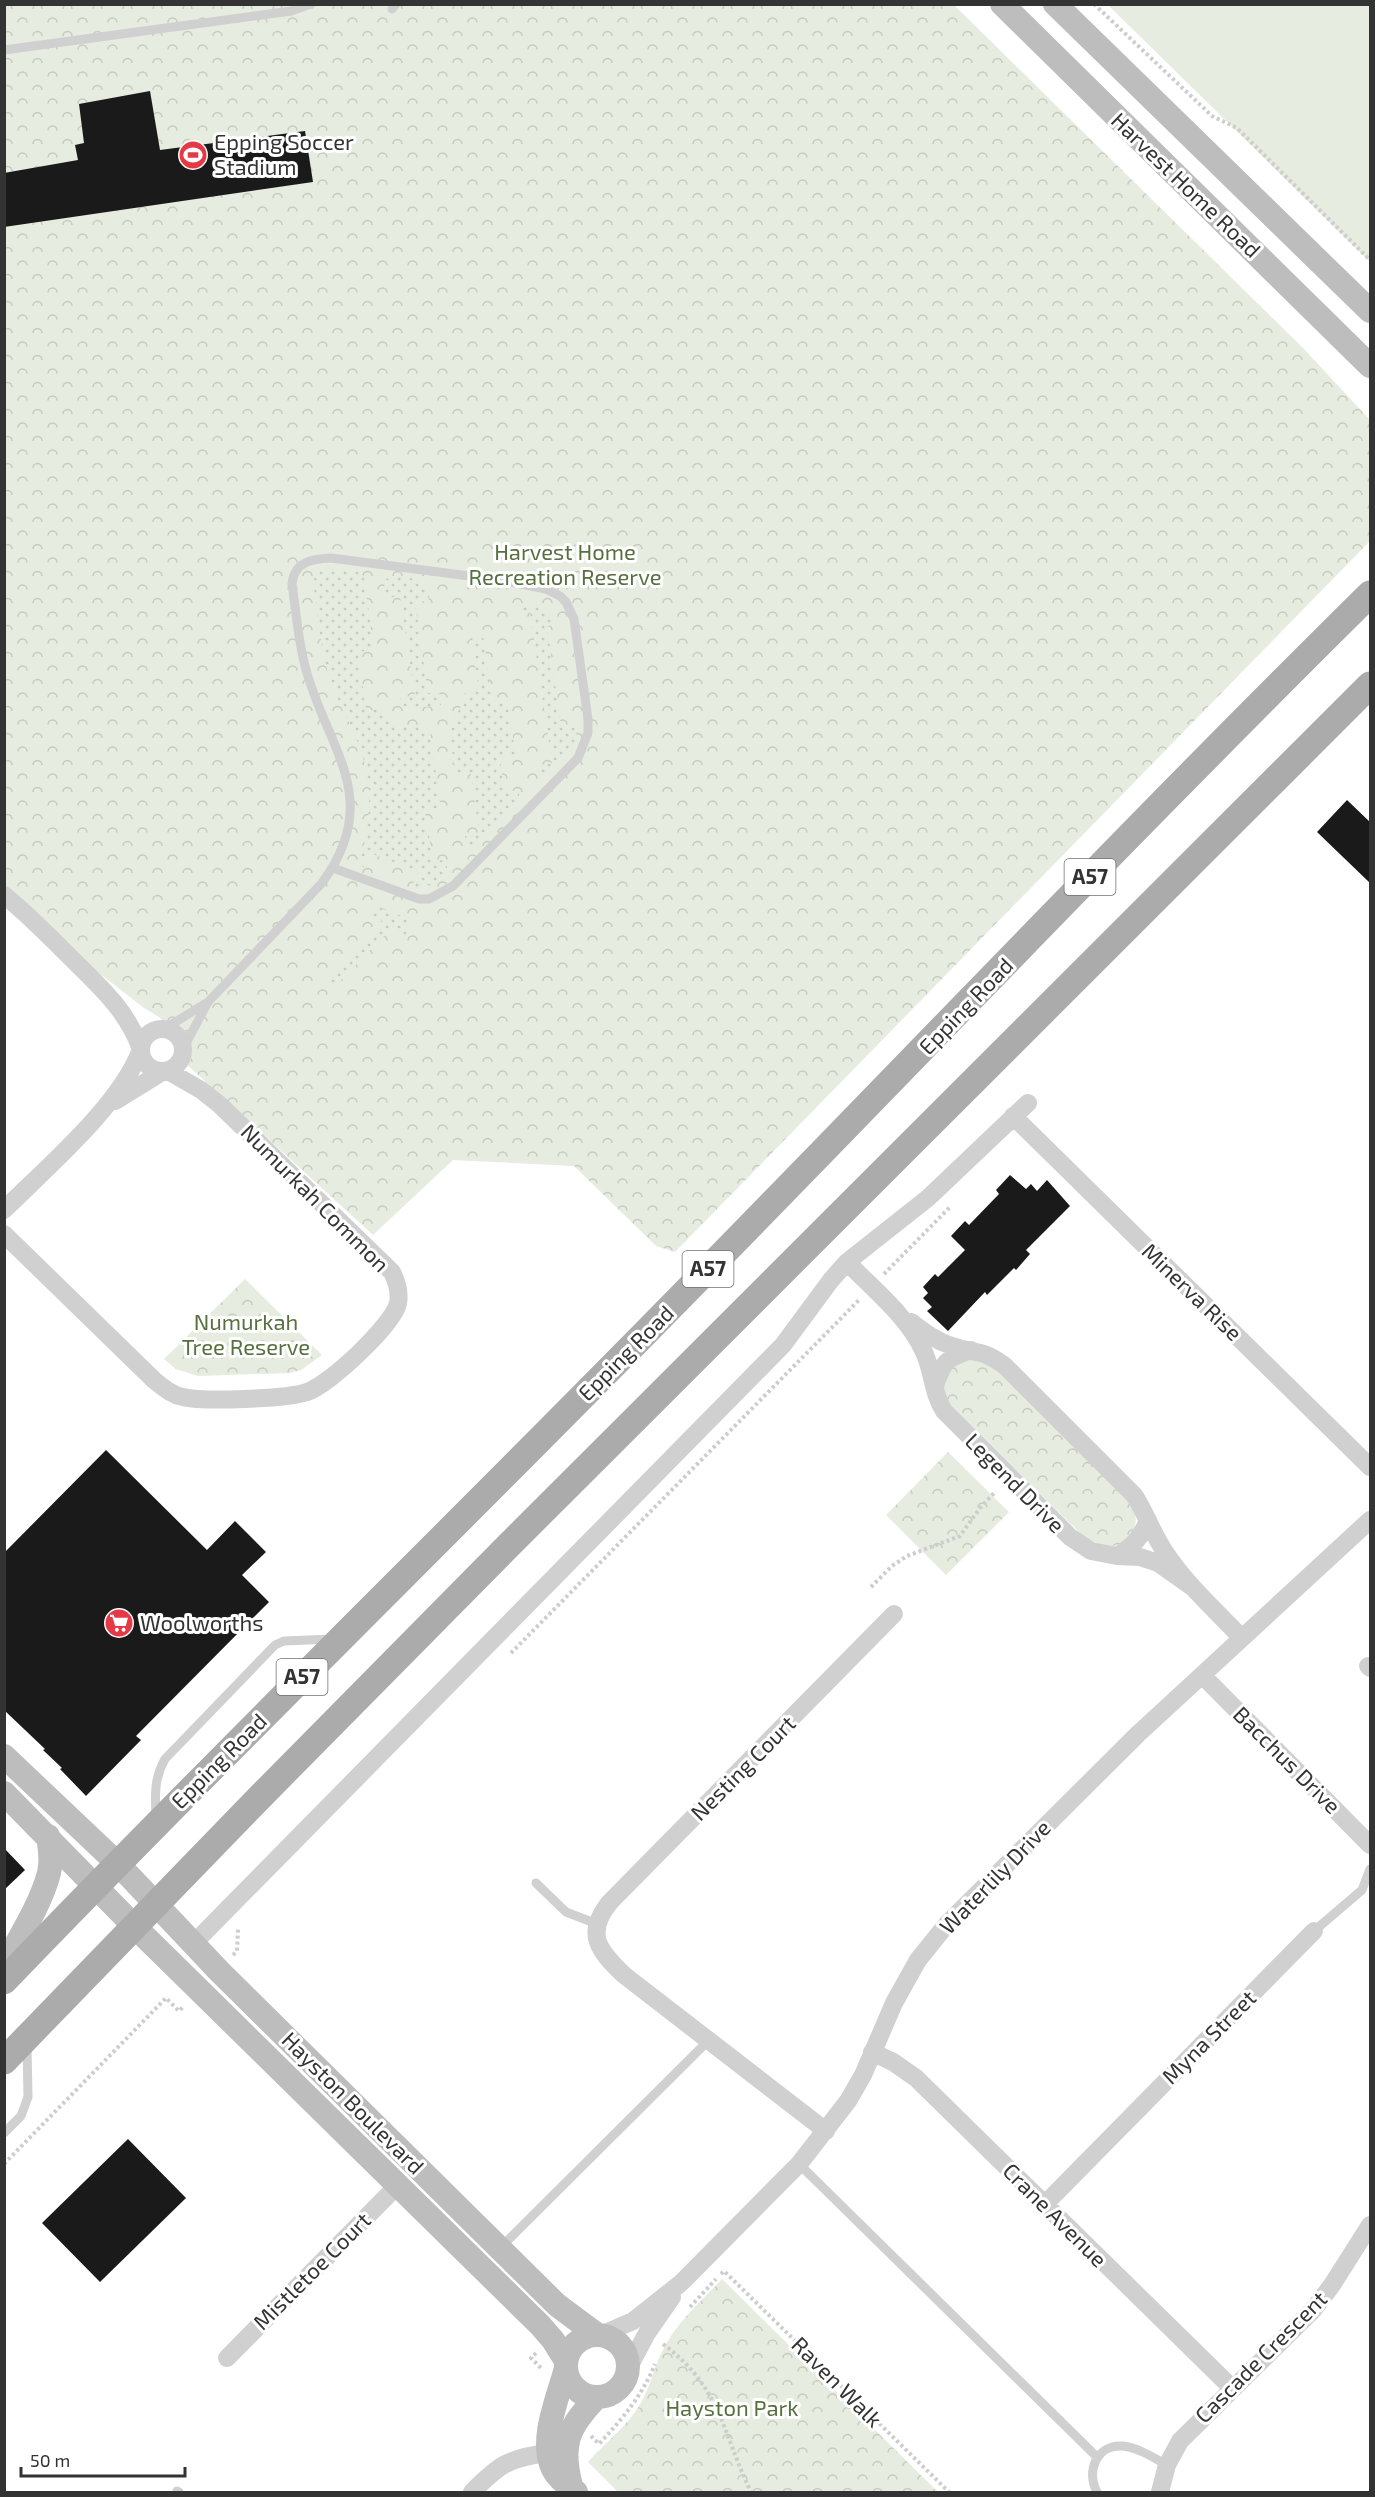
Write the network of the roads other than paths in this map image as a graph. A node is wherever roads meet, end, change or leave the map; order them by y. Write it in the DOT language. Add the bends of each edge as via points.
graph roads {
  1 [pos="311,4"];
  2 [pos="1002,4"];
  3 [pos="1055,4"];
  4 [pos="4,50"];
  5 [pos="1257,200"];
  6 [pos="1371,290"];
  7 [pos="1371,311"];
  8 [pos="1371,366"];
  9 [pos="1371,594"];
  10 [pos="1371,685"];
  11 [pos="333,868"];
  12 [pos="4,895"];
  13 [pos="104,991"];
  14 [pos="208,1002"];
  15 [pos="161,1029"];
  16 [pos="140,1050"];
  17 [pos="183,1052"];
  18 [pos="165,1071"];
  19 [pos="1029,1103"];
  20 [pos="220,1105"];
  21 [pos="104,1109"];
  22 [pos="1013,1116"];
  23 [pos="4,1210"];
  24 [pos="4,1234"];
  25 [pos="847,1262"];
  26 [pos="896,1312"];
  27 [pos="973,1350"];
  28 [pos="935,1386"];
  29 [pos="1371,1467"];
  30 [pos="1148,1520"];
  31 [pos="1371,1520"];
  32 [pos="1117,1556"];
  33 [pos="1192,1587"];
  34 [pos="894,1614"];
  35 [pos="1242,1638"];
  36 [pos="339,1640"];
  37 [pos="1203,1676"];
  38 [pos="4,1756"];
  39 [pos="4,1793"];
  40 [pos="156,1825"];
  41 [pos="48,1836"];
  42 [pos="1371,1845"];
  43 [pos="118,1864"];
  44 [pos="1371,1869"];
  45 [pos="536,1883"];
  46 [pos="96,1886"];
  47 [pos="156,1905"];
  48 [pos="597,1924"];
  49 [pos="135,1927"];
  50 [pos="1314,1931"];
  51 [pos="193,1944"];
  52 [pos="174,1964"];
  53 [pos="4,1966"];
  54 [pos="4,1981"];
  55 [pos="27,2038"];
  56 [pos="709,2040"];
  57 [pos="872,2052"];
  58 [pos="4,2061"];
  59 [pos="826,2131"];
  60 [pos="4,2133"];
  61 [pos="799,2164"];
  62 [pos="416,2166"];
  63 [pos="398,2185"];
  64 [pos="1044,2205"];
  65 [pos="1371,2225"];
  66 [pos="500,2249"];
  67 [pos="681,2283"];
  68 [pos="600,2334"];
  69 [pos="227,2358"];
  70 [pos="566,2365"];
  71 [pos="629,2367"];
  72 [pos="1232,2388"];
  73 [pos="597,2397"];
  74 [pos="556,2454"];
  75 [pos="1097,2457"];
  76 [pos="1167,2465"];
  77 [pos="574,2491"];
  78 [pos="472,2493"];
  79 [pos="1097,2493"];
  80 [pos="1160,2493"];
  1 -- 4 [label="lane" via="291,11"];
  2 -- 8 [label="street, Harvest Home Road"];
  3 -- 5 [label="street, Harvest Home Road"];
  5 -- 6 [label="street"];
  5 -- 7 [label="street, Harvest Home Road"];
  9 -- 36 [label="main road, Epping Road / A57" via="1224,738 697,1281"];
  10 -- 47 [label="main road" via="500,1554"];
  11 -- 11 [label="lane" via="346,834 349,790 336,744 305,665 292,584 299,566 331,558 500,580 546,589 560,596 574,619 588,719 588,733 578,758 440,895 419,899"];
  11 -- 14 [label="lane"];
  12 -- 13 [label="street"];
  13 -- 15 [label="street"];
  13 -- 16 [label="street" via="128,1021"];
  14 -- 15 [label="lane"];
  14 -- 17 [label="lane"];
  15 -- 16 [label="street" via="146,1035"];
  15 -- 17 [label="street" via="177,1035"];
  16 -- 18 [label="street" via="145,1064 155,1071"];
  16 -- 21 [label="street" via="126,1079"];
  17 -- 18 [label="street" via="174,1068"];
  17 -- 20 [label="street, Numurkah Common"];
  18 -- 20 [label="street, Numurkah Common"];
  18 -- 21 [label="street"];
  19 -- 22 [label="street"];
  20 -- 24 [label="street, Numurkah Common" via="383,1263 396,1281 399,1291 395,1311 323,1385 297,1395 204,1400 174,1395 155,1382"];
  21 -- 23 [label="street"];
  22 -- 25 [label="street" via="928,1198"];
  22 -- 29 [label="street, Minerva Rise"];
  25 -- 26 [label="street, Legend Drive"];
  25 -- 51 [label="street" via="783,1345"];
  26 -- 27 [label="street, Legend Drive" via="930,1337"];
  26 -- 28 [label="street, Legend Drive" via="922,1347"];
  27 -- 28 [label="street" via="952,1356 941,1367"];
  27 -- 30 [label="street, Legend Drive" via="988,1354 1005,1366 1134,1495"];
  28 -- 32 [label="street, Legend Drive" via="944,1411 1070,1537 1091,1551"];
  30 -- 32 [label="street" via="1134,1545"];
  30 -- 33 [label="street, Legend Drive" via="1166,1553"];
  31 -- 35 [label="street, Waterlily Drive"];
  32 -- 33 [label="street, Legend Drive" via="1158,1563"];
  33 -- 35 [label="street, Legend Drive"];
  34 -- 48 [label="street, Nesting Court" via="610,1902"];
  35 -- 37 [label="street, Waterlily Drive"];
  36 -- 40 [label="main road, Epping Road / A57"];
  36 -- 40 [label="lane" via="303,1639 275,1645 165,1759 155,1785"];
  37 -- 42 [label="street, Bacchus Drive"];
  37 -- 57 [label="street, Waterlily Drive" via="1138,1734 947,1924 918,1960"];
  38 -- 43 [label="street, Hayston Boulevard"];
  39 -- 41 [label="street, Hayston Boulevard"];
  40 -- 43 [label="main road, Epping Road / A57"];
  41 -- 46 [label="street, Hayston Boulevard"];
  41 -- 53 [label="street" via="48,1874"];
  43 -- 46 [label="main road, Epping Road / A57"];
  43 -- 47 [label="street, Hayston Boulevard"];
  44 -- 50 [label="lane, Myna Street" via="1362,1890"];
  45 -- 48 [label="lane" via="566,1912"];
  46 -- 49 [label="street, Hayston Boulevard"];
  46 -- 54 [label="main road, Epping Road"];
  47 -- 49 [label="main road"];
  47 -- 51 [label="street, Hayston Boulevard"];
  48 -- 56 [label="street" via="598,1945 607,1958"];
  49 -- 52 [label="street, Hayston Boulevard"];
  49 -- 55 [label="main road"];
  50 -- 64 [label="street, Myna Street"];
  51 -- 52 [label="street"];
  51 -- 62 [label="street, Hayston Boulevard"];
  52 -- 63 [label="street, Hayston Boulevard"];
  55 -- 58 [label="main road"];
  55 -- 60 [label="lane" via="28,2097 21,2116"];
  56 -- 59 [label="street"];
  56 -- 66 [label="lane"];
  57 -- 59 [label="street, Waterlily Drive" via="848,2101"];
  57 -- 64 [label="street, Crane Avenue" via="916,2078"];
  59 -- 61 [label="street, Waterlily Drive"];
  61 -- 67 [label="street, Waterlily Drive"];
  61 -- 75 [label="lane"];
  62 -- 63 [label="street"];
  62 -- 66 [label="street, Hayston Boulevard"];
  63 -- 69 [label="street, Mistletoe Court"];
  63 -- 70 [label="street, Hayston Boulevard" via="551,2337"];
  64 -- 72 [label="street, Crane Avenue"];
  65 -- 72 [label="street, Cascade Crescent" via="1312,2310"];
  66 -- 68 [label="street, Hayston Boulevard" via="557,2305"];
  67 -- 68 [label="street, Waterlily Drive" via="633,2320"];
  67 -- 71 [label="street, Waterlily Drive"];
  68 -- 70 [label="street" via="576,2342"];
  68 -- 71 [label="street" via="619,2343"];
  70 -- 73 [label="street" via="573,2386"];
  70 -- 74 [label="street" via="549,2428"];
  71 -- 73 [label="street" via="616,2392"];
  72 -- 76 [label="street, Cascade Crescent" via="1180,2441"];
  73 -- 74 [label="street" via="575,2422"];
  74 -- 77 [label="street"];
  74 -- 78 [label="street" via="510,2460"];
  75 -- 76 [label="lane" via="1107,2449 1122,2446"];
  75 -- 79 [label="lane" via="1092,2483"];
  76 -- 80 [label="street, Cascade Crescent"];
}
